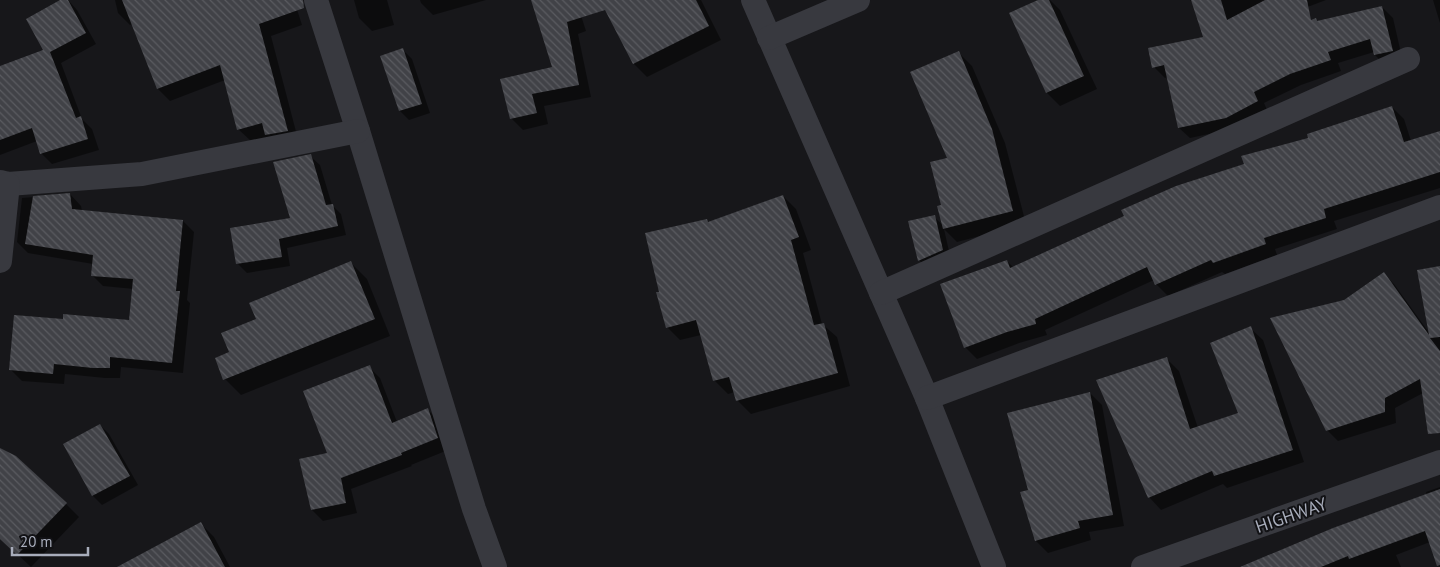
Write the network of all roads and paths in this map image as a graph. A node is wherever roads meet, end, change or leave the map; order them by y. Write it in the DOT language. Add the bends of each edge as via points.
graph roads {
  1 [pos="316,0"];
  2 [pos="753,0"];
  3 [pos="858,0"];
  4 [pos="769,38"];
  5 [pos="1408,59"];
  6 [pos="358,131"];
  7 [pos="4,183"];
  8 [pos="1440,207"];
  9 [pos="0,261"];
  10 [pos="881,293"];
  11 [pos="927,398"];
  12 [pos="1440,462"];
  13 [pos="495,567"];
  14 [pos="994,567"];
  15 [pos="1143,567"];
  1 -- 6 [label="street"];
  2 -- 4 [label="street"];
  3 -- 4 [label="street"];
  4 -- 10 [label="street"];
  5 -- 10 [label="street"];
  6 -- 7 [label="street" via="142,174"];
  6 -- 13 [label="street" via="474,509"];
  7 -- 9 [label="street"];
  8 -- 11 [label="street"];
  10 -- 11 [label="street"];
  11 -- 14 [label="street"];
  12 -- 15 [label="street, HIGHWAY"];
}
